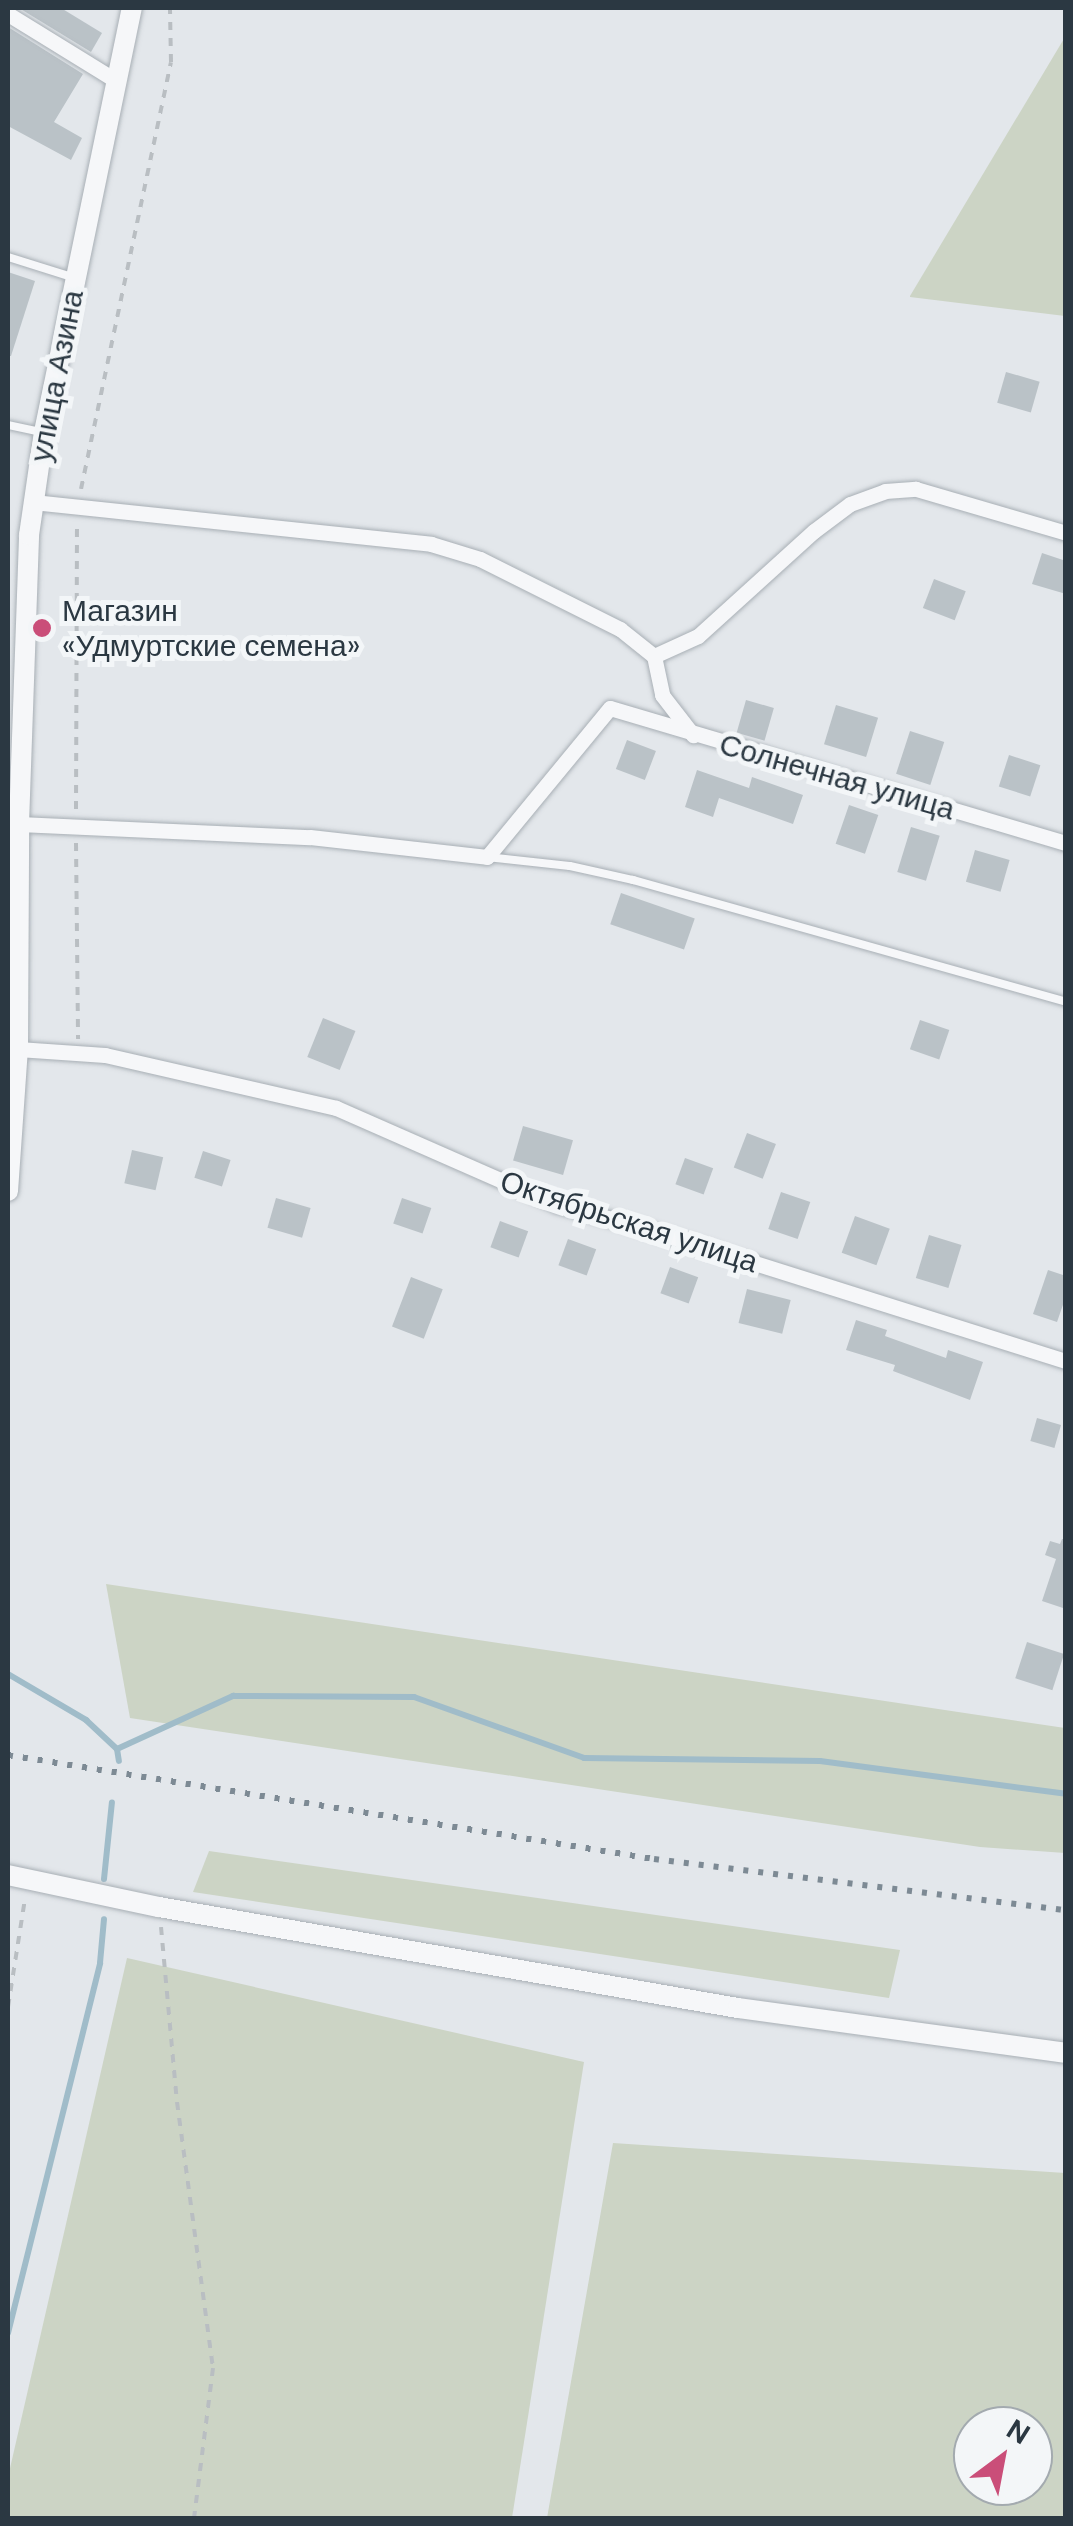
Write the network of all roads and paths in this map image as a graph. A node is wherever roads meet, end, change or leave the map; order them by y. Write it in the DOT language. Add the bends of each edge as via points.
graph roads {
  1 [pos="132,8"];
  2 [pos="8,14"];
  3 [pos="118,82"];
  4 [pos="8,257"];
  5 [pos="76,279"];
  6 [pos="8,424"];
  7 [pos="44,432"];
  8 [pos="33,502"];
  9 [pos="1066,534"];
  10 [pos="654,656"];
  11 [pos="693,735"];
  12 [pos="19,824"];
  13 [pos="1066,843"];
  14 [pos="487,857"];
  15 [pos="1066,1002"];
  16 [pos="18,1049"];
  17 [pos="8,1191"];
  18 [pos="1066,1361"];
  19 [pos="18,1878"];
  20 [pos="159,1908"];
  21 [pos="8,2007"];
  22 [pos="1066,2053"];
  23 [pos="194,2518"];
  1 -- 3 [label="street, улица Азина"];
  2 -- 3 [label="street"];
  3 -- 5 [label="street, улица Азина"];
  4 -- 5 [label="lane"];
  5 -- 7 [label="street, улица Азина"];
  6 -- 7 [label="lane"];
  7 -- 8 [label="street, улица Азина"];
  8 -- 10 [label="street" via="431,544 480,560 620,629"];
  8 -- 12 [label="street, улица Азина"];
  9 -- 10 [label="street" via="916,489 885,490 850,504 698,636"];
  10 -- 11 [label="street" via="662,695"];
  11 -- 13 [label="street, Солнечная улица"];
  11 -- 14 [label="street, Солнечная улица" via="610,708"];
  12 -- 14 [label="street" via="310,837"];
  12 -- 16 [label="street, улица Азина"];
  14 -- 15 [label="lane" via="633,880"];
  16 -- 17 [label="street, улица Азина"];
  16 -- 18 [label="street, Октябрьская улица" via="106,1055 336,1108 557,1205"];
  19 -- 20 [label="street"];
  19 -- 21 [label="path"];
  20 -- 22 [label="street" via="738,2008"];
  20 -- 23 [label="path" via="213,2368"];
}
